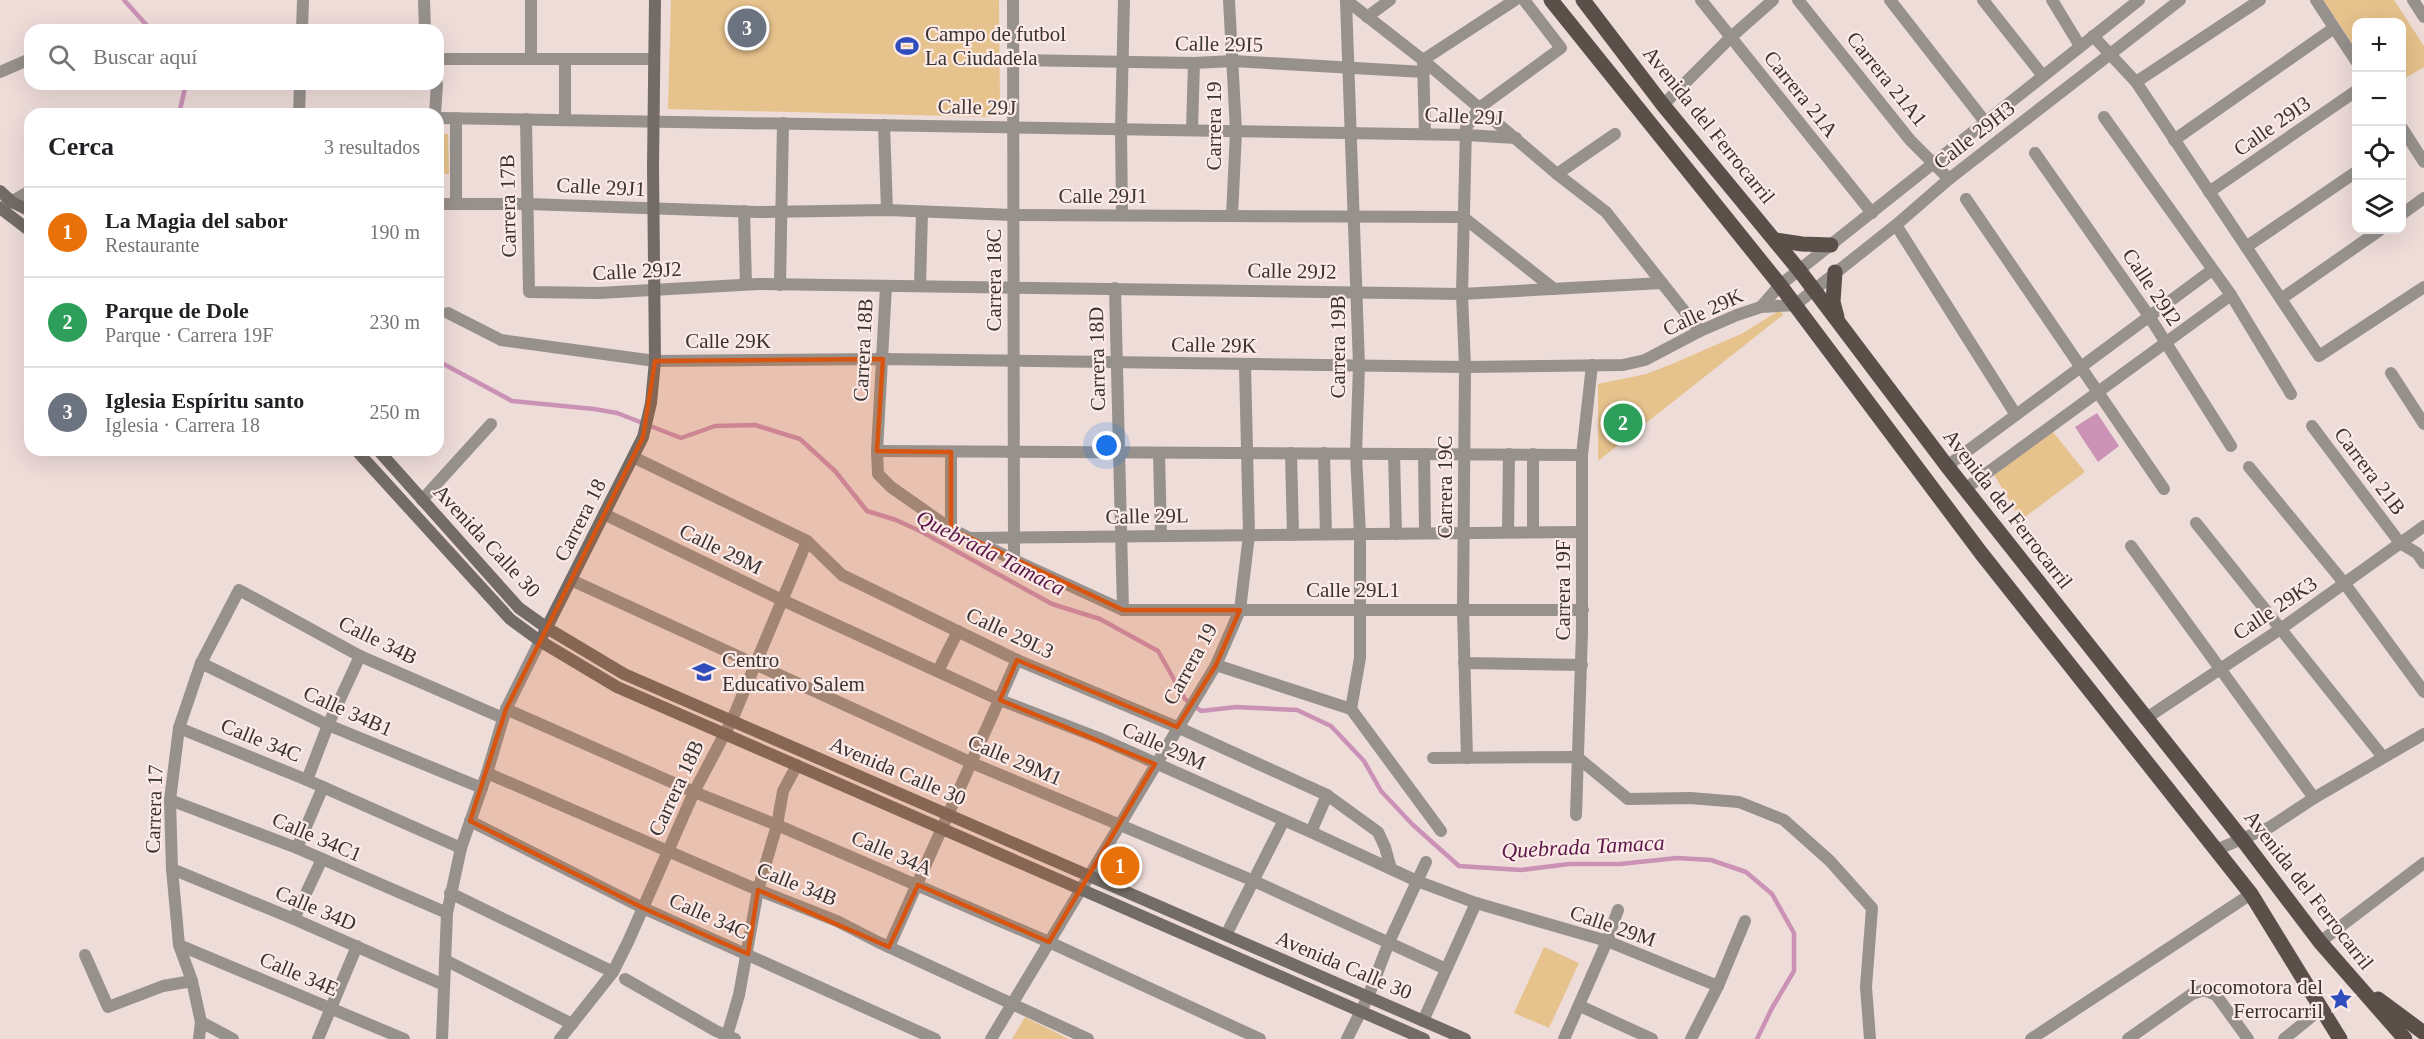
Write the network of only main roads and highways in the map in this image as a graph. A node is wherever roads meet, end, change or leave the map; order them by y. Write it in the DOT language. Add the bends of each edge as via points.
graph roads {
  1 [pos="655,0"];
  2 [pos="1551,0"];
  3 [pos="1582,0"];
  4 [pos="0,191"];
  5 [pos="0,208"];
  6 [pos="24,208"];
  7 [pos="24,226"];
  8 [pos="1775,240"];
  9 [pos="1830,245"];
  10 [pos="1835,272"];
  11 [pos="1838,320"];
  12 [pos="361,456"];
  13 [pos="385,456"];
  14 [pos="547,628"];
  15 [pos="540,641"];
  16 [pos="2351,979"];
  17 [pos="2424,1033"];
  18 [pos="2337,1035"];
  19 [pos="1424,1039"];
  20 [pos="1465,1039"];
  21 [pos="2405,1039"];
  1 -- 14 [label="main road, Carrera 18" via="655,361 651,403 643,437"];
  2 -- 18 [label="main road" via="1780,285 1981,553 2251,894"];
  3 -- 8 [label="main road, Avenida del Ferrocarril"];
  4 -- 6 [label="main road"];
  5 -- 7 [label="main road"];
  8 -- 9 [label="main road"];
  8 -- 11 [label="main road, Avenida del Ferrocarril"];
  10 -- 11 [label="main road" via="1833,302"];
  11 -- 16 [label="main road, Avenida del Ferrocarril" via="1947,466"];
  12 -- 15 [label="main road, Avenida Calle 30" via="510,619"];
  13 -- 14 [label="main road, Avenida Calle 30" via="519,608"];
  14 -- 15 [label="main road, Carrera 18"];
  14 -- 20 [label="main road, Avenida Calle 30" via="624,674"];
  15 -- 19 [label="main road, Avenida Calle 30" via="617,687"];
  16 -- 17 [label="main road"];
  16 -- 21 [label="main road, Avenida del Ferrocarril"];
}
